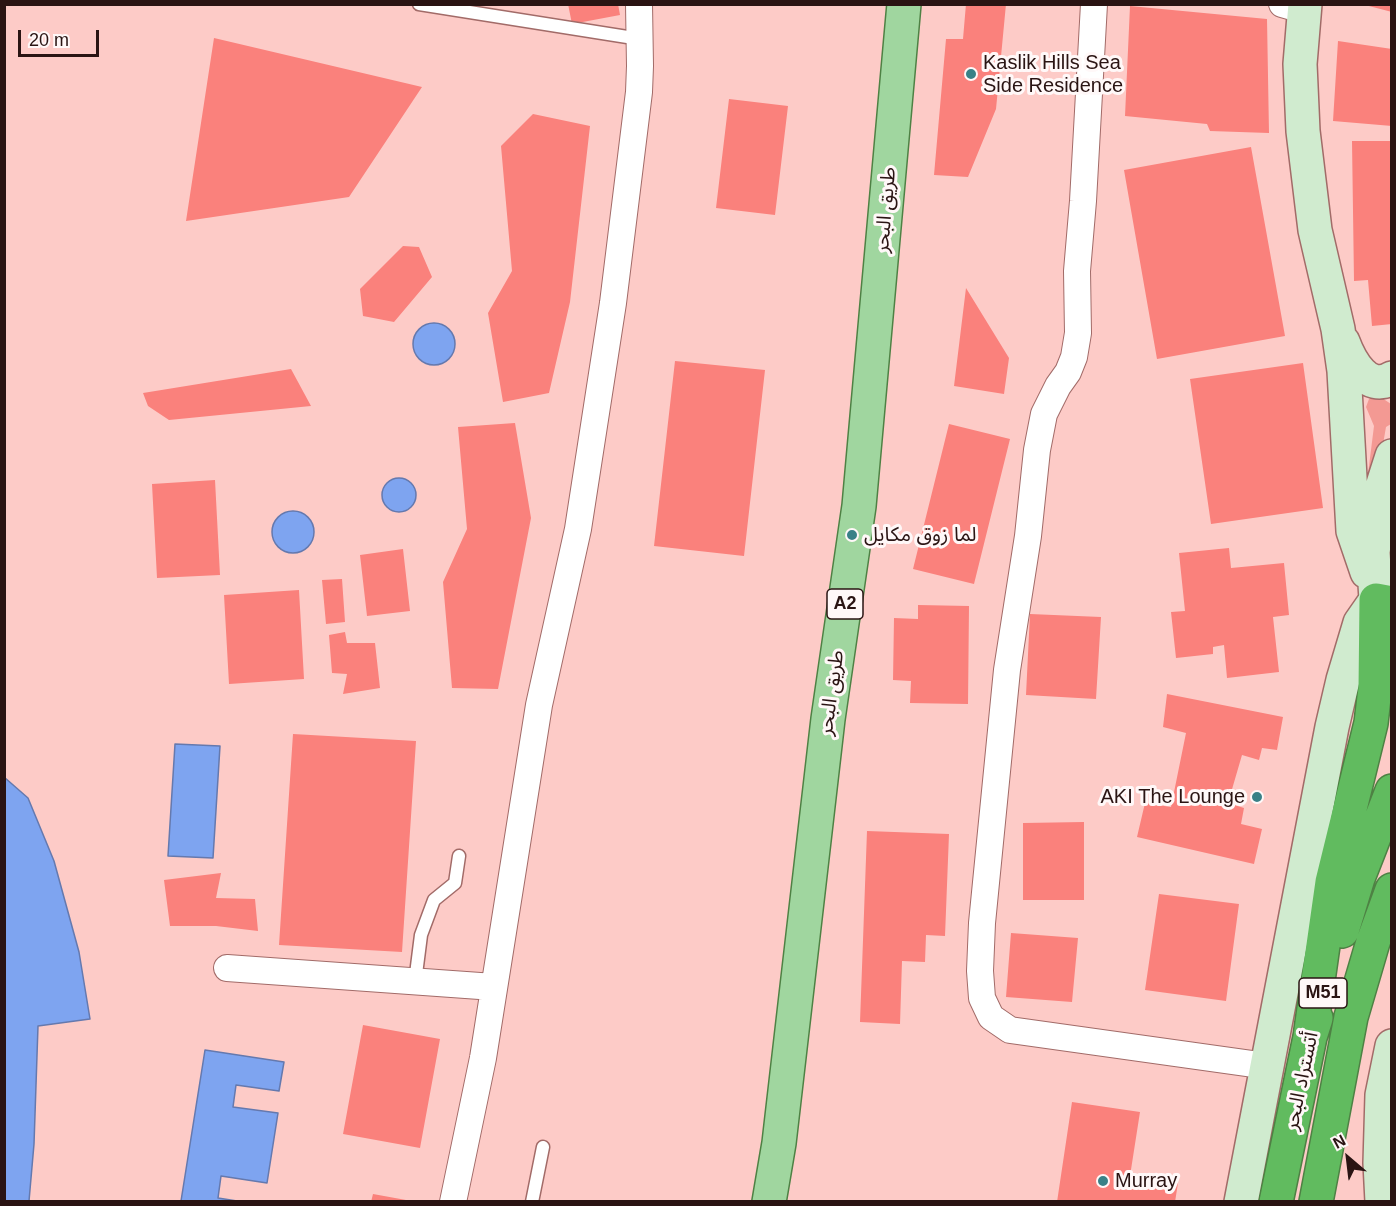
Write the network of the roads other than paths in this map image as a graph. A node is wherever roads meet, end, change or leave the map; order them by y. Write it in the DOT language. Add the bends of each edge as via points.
graph roads {
  1 [pos="419,4"];
  2 [pos="639,4"];
  3 [pos="904,4"];
  4 [pos="1094,4"];
  5 [pos="1297,6"];
  6 [pos="640,39"];
  7 [pos="1338,329"];
  8 [pos="1386,384"];
  9 [pos="1389,472"];
  10 [pos="1384,602"];
  11 [pos="1392,791"];
  12 [pos="459,856"];
  13 [pos="1392,890"];
  14 [pos="227,968"];
  15 [pos="415,982"];
  16 [pos="494,987"];
  17 [pos="1310,1037"];
  18 [pos="1392,1046"];
  19 [pos="1267,1066"];
  20 [pos="543,1147"];
  21 [pos="453,1202"];
  22 [pos="532,1202"];
  23 [pos="770,1202"];
  24 [pos="1241,1202"];
  25 [pos="1276,1202"];
  26 [pos="1316,1202"];
  27 [pos="1382,1202"];
  1 -- 6 [label="lane"];
  2 -- 6 [label="street"];
  3 -- 23 [label="main road, طريق البحر / A2" via="859,506 828,719"];
  4 -- 19 [label="street" via="1077,270 1078,333 1068,372 1044,414 1037,450 1006,670 982,922 982,998 991,1017 1010,1030"];
  5 -- 7 [label="main road" via="1303,131 1315,230"];
  6 -- 16 [label="street" via="639,92 613,303 581,507 539,705"];
  7 -- 8 [label="main road" via="1362,375"];
  7 -- 10 [label="main road" via="1353,531"];
  9 -- 10 [label="main road" via="1373,552"];
  10 -- 17 [label="highway" via="1371,723 1332,882"];
  10 -- 19 [label="main road" via="1360,623 1343,680"];
  11 -- 17 [label="highway, أتستراد البحر / M51" via="1358,878"];
  12 -- 15 [label="lane" via="455,883 434,900 422,935"];
  13 -- 26 [label="highway, أتستراد البحر / M51" via="1351,1017"];
  14 -- 15 [label="street"];
  15 -- 16 [label="street"];
  16 -- 21 [label="street"];
  17 -- 25 [label="highway, أتستراد البحر / M51"];
  18 -- 27 [label="main road" via="1382,1095"];
  19 -- 24 [label="main road"];
  20 -- 22 [label="lane"];
}
